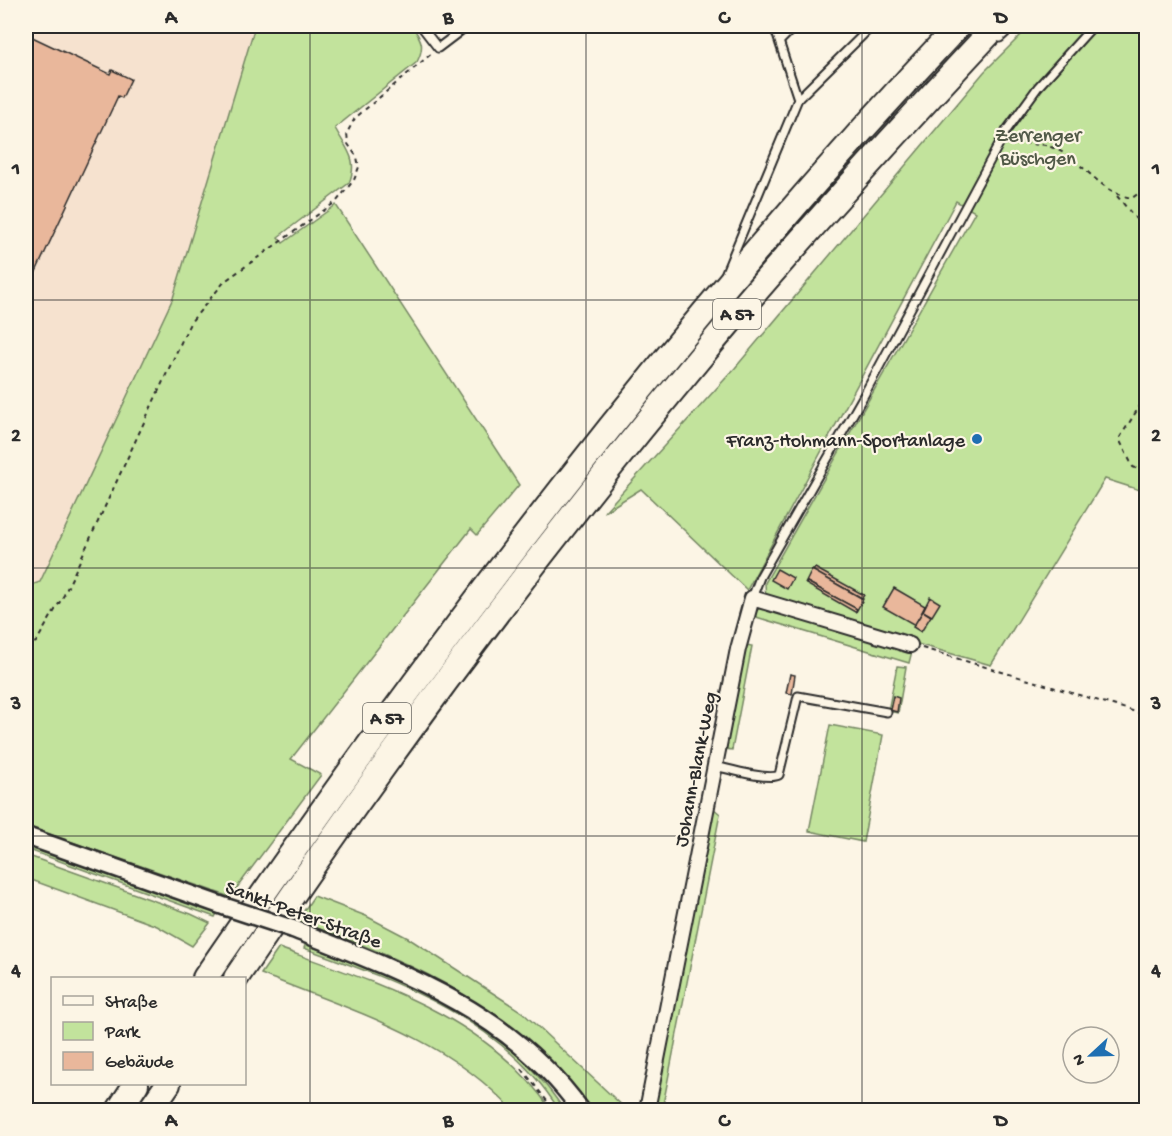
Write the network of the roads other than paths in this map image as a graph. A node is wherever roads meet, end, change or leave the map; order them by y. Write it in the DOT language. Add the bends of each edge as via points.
graph roads {
  1 [pos="421,26"];
  2 [pos="467,26"];
  3 [pos="774,26"];
  4 [pos="795,26"];
  5 [pos="872,26"];
  6 [pos="958,26"];
  7 [pos="1013,26"];
  8 [pos="1093,26"];
  9 [pos="996,34"];
  10 [pos="780,41"];
  11 [pos="798,99"];
  12 [pos="891,154"];
  13 [pos="838,196"];
  14 [pos="712,302"];
  15 [pos="752,598"];
  16 [pos="910,645"];
  17 [pos="887,712"];
  18 [pos="715,766"];
  19 [pos="26,836"];
  20 [pos="206,977"];
  21 [pos="237,977"];
  22 [pos="545,1071"];
  23 [pos="135,1085"];
  24 [pos="167,1085"];
  25 [pos="119,1110"];
  26 [pos="150,1110"];
  27 [pos="567,1110"];
  28 [pos="580,1110"];
  29 [pos="647,1110"];
  1 -- 2 [label="lane" via="438,48"];
  3 -- 10 [label="lane"];
  4 -- 10 [label="lane"];
  5 -- 11 [label="lane"];
  6 -- 14 [label="highway, A 57"];
  7 -- 9 [label="lane"];
  8 -- 15 [label="lane" via="1038,87 1006,131 864,395 760,577"];
  9 -- 13 [label="highway, A 57"];
  10 -- 11 [label="lane"];
  11 -- 14 [label="lane"];
  12 -- 13 [label="lane"];
  13 -- 21 [label="highway, A 57" via="590,493 419,718"];
  14 -- 20 [label="highway, A 57" via="570,476 399,701"];
  15 -- 16 [label="street"];
  15 -- 18 [label="street, Johann-Blank-Weg"];
  17 -- 18 [label="lane" via="798,696 779,775 764,776"];
  18 -- 29 [label="street, Johann-Blank-Weg"];
  19 -- 22 [label="street, Sankt-Peter-Straße, bridge" via="293,929 440,990 484,1017"];
  22 -- 27 [label="street, Sankt-Peter-Straße"];
  22 -- 28 [label="street, Sankt-Peter-Straße"];
  23 -- 25 [label="highway"];
  24 -- 26 [label="highway"];
}
